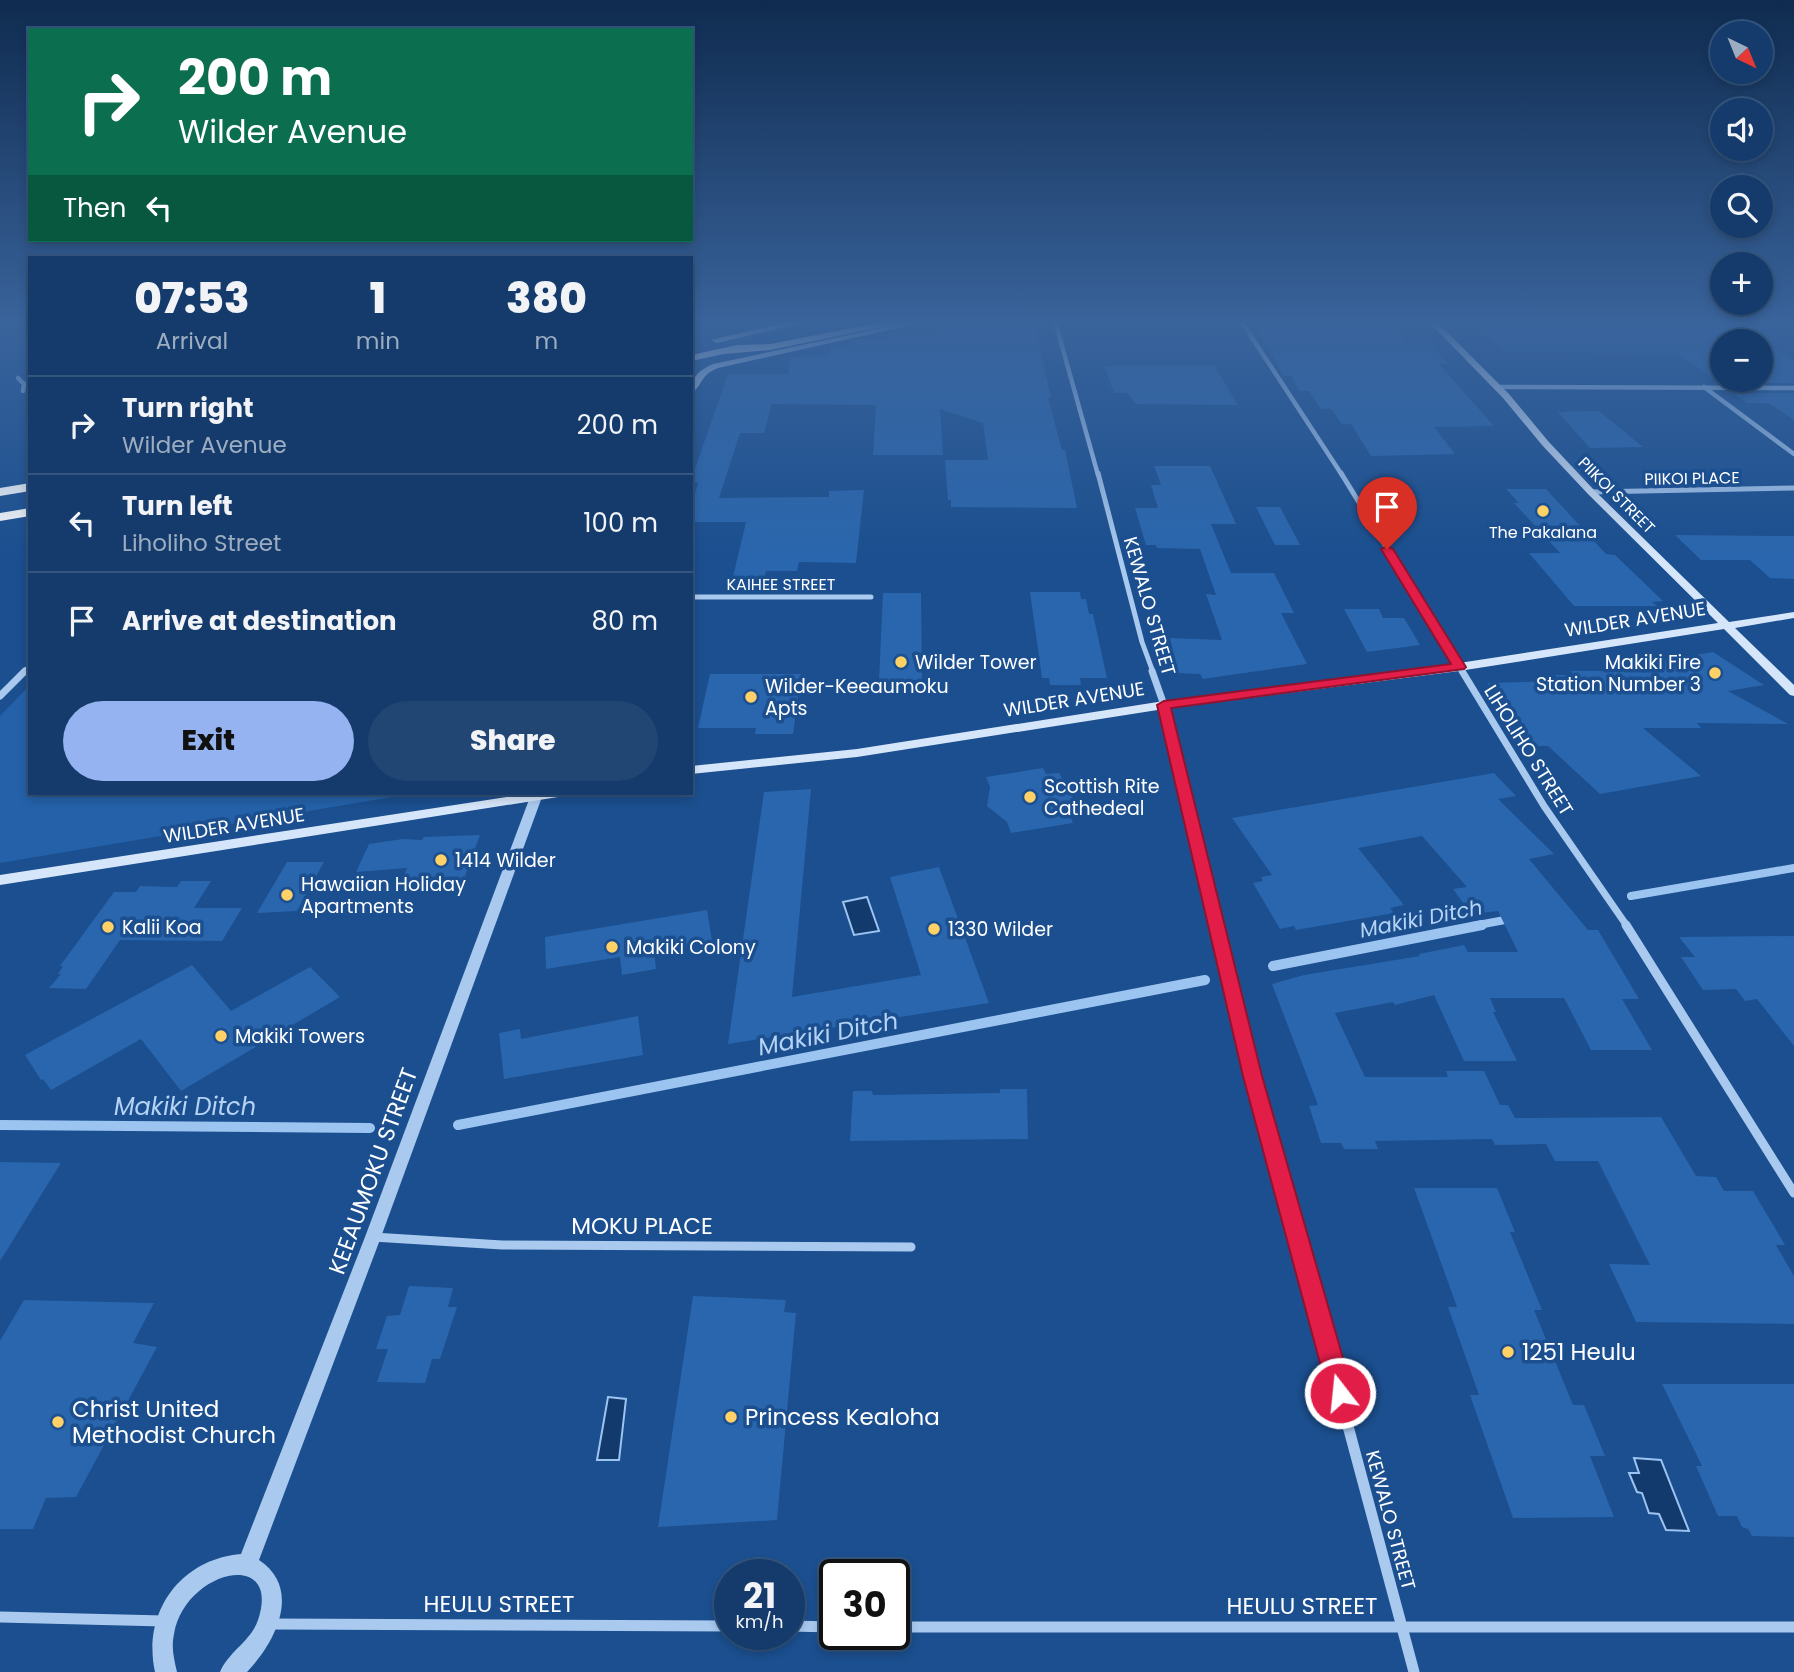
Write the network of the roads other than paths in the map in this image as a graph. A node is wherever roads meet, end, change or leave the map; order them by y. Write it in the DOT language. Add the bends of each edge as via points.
graph roads {
  1 [pos="1077,399"];
  2 [pos="1294,399"];
  3 [pos="1508,399"];
  4 [pos="1720,399"];
  5 [pos="1794,454"];
  6 [pos="28,481"];
  7 [pos="0,485"];
  8 [pos="28,487"];
  9 [pos="1794,488"];
  10 [pos="0,492"];
  11 [pos="1591,492"];
  12 [pos="28,502"];
  13 [pos="0,506"];
  14 [pos="28,512"];
  15 [pos="0,517"];
  16 [pos="693,597"];
  17 [pos="871,597"];
  18 [pos="1794,615"];
  19 [pos="1727,624"];
  20 [pos="1459,667"];
  21 [pos="28,668"];
  22 [pos="1794,692"];
  23 [pos="0,696"];
  24 [pos="1164,705"];
  25 [pos="693,770"];
  26 [pos="537,795"];
  27 [pos="0,880"];
  28 [pos="1794,1193"];
  29 [pos="373,1237"];
  30 [pos="911,1247"];
  31 [pos="247,1564"];
  32 [pos="0,1617"];
  33 [pos="165,1621"];
  34 [pos="268,1624"];
  35 [pos="714,1626"];
  36 [pos="910,1627"];
  37 [pos="1403,1627"];
  38 [pos="1794,1627"];
  39 [pos="166,1672"];
  40 [pos="231,1672"];
  41 [pos="1414,1672"];
  1 -- 24 [label="street, KEWALO STREET" via="1142,642"];
  2 -- 20 [label="street, LIHOLIHO STREET"];
  3 -- 11 [label="main road, PIIKOI STREET"];
  4 -- 5 [label="street"];
  6 -- 7 [label="highway"];
  8 -- 10 [label="highway"];
  9 -- 11 [label="street, PIIKOI PLACE"];
  11 -- 19 [label="main road, PIIKOI STREET"];
  12 -- 13 [label="highway"];
  14 -- 15 [label="highway"];
  16 -- 17 [label="street, KAIHEE STREET"];
  18 -- 19 [label="main road, WILDER AVENUE"];
  19 -- 20 [label="main road, WILDER AVENUE"];
  19 -- 22 [label="main road, PIIKOI STREET"];
  20 -- 24 [label="main road, WILDER AVENUE"];
  20 -- 28 [label="street, LIHOLIHO STREET" via="1544,806 1640,944"];
  21 -- 23 [label="street"];
  24 -- 25 [label="main road, WILDER AVENUE" via="857,753"];
  24 -- 37 [label="street, KEWALO STREET" via="1253,1076"];
  26 -- 27 [label="main road, WILDER AVENUE"];
  26 -- 29 [label="street, KEEAUMOKU STREET"];
  29 -- 30 [label="street, MOKU PLACE" via="502,1245"];
  29 -- 31 [label="street, KEEAUMOKU STREET"];
  31 -- 33 [label="street" via="223,1566 205,1574 175,1603"];
  31 -- 34 [label="street" via="263,1575 270,1589"];
  32 -- 33 [label="street"];
  33 -- 39 [label="street" via="160,1658"];
  34 -- 35 [label="street, HEULU STREET"];
  34 -- 40 [label="street" via="258,1643"];
  36 -- 37 [label="street, HEULU STREET"];
  37 -- 38 [label="street, HEULU STREET"];
  37 -- 41 [label="street, KEWALO STREET"];
}
